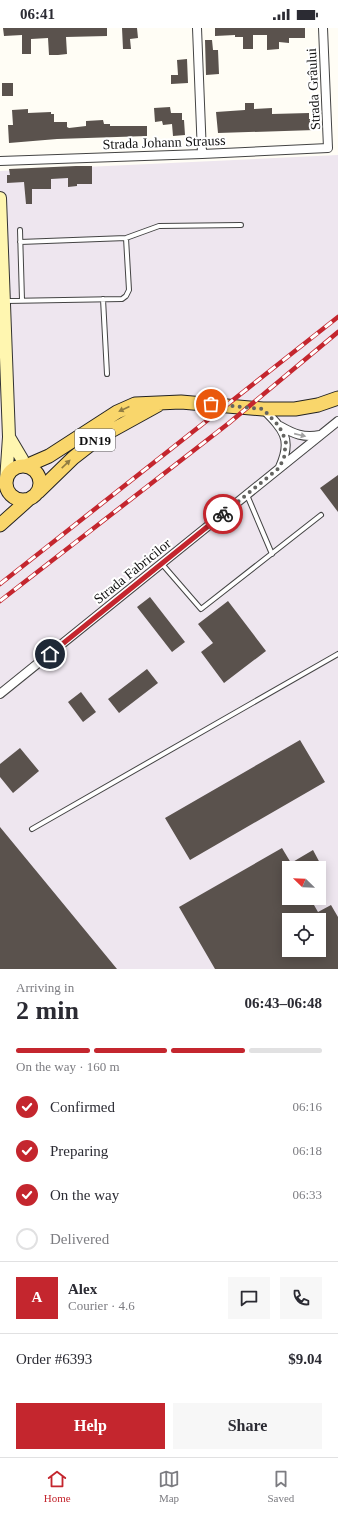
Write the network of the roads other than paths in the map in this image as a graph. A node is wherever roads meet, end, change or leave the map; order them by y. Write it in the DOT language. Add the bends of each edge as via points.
graph roads {
  1 [pos="197,28"];
  2 [pos="323,28"];
  3 [pos="328,148"];
  4 [pos="202,154"];
  5 [pos="0,161"];
  6 [pos="0,198"];
  7 [pos="241,225"];
  8 [pos="20,230"];
  9 [pos="126,238"];
  10 [pos="20,242"];
  11 [pos="22,300"];
  12 [pos="102,300"];
  13 [pos="4,301"];
  14 [pos="108,374"];
  15 [pos="338,398"];
  16 [pos="162,404"];
  17 [pos="263,409"];
  18 [pos="338,422"];
  19 [pos="279,426"];
  20 [pos="323,434"];
  21 [pos="9,437"];
  22 [pos="26,466"];
  23 [pos="279,468"];
  24 [pos="6,483"];
  25 [pos="247,494"];
  26 [pos="34,495"];
  27 [pos="0,498"];
  28 [pos="322,515"];
  29 [pos="0,525"];
  30 [pos="272,554"];
  31 [pos="162,563"];
  32 [pos="338,654"];
  33 [pos="0,694"];
  34 [pos="32,829"];
  1 -- 4 [label="street"];
  2 -- 3 [label="street, Strada Grâului"];
  3 -- 4 [label="street, Strada Johann Strauss"];
  4 -- 5 [label="street, Strada Johann Strauss"];
  6 -- 13 [label="main road"];
  7 -- 9 [label="lane" via="158,226"];
  8 -- 10 [label="lane"];
  9 -- 10 [label="lane"];
  9 -- 12 [label="lane" via="129,290 122,299"];
  10 -- 11 [label="lane"];
  11 -- 12 [label="lane"];
  11 -- 13 [label="lane"];
  12 -- 14 [label="lane"];
  13 -- 21 [label="main road"];
  15 -- 17 [label="main road, DN19" via="295,409"];
  16 -- 17 [label="main road, DN19" via="181,402"];
  16 -- 22 [label="main road, DN19, one-way" via="144,403 127,407 49,456"];
  26 -- 16 [label="main road, DN19, one-way" via="73,458 100,437"];
  17 -- 19 [label="street"];
  18 -- 20 [label="street, Strada Fabricilor"];
  19 -- 20 [label="street, one-way" via="301,436"];
  19 -- 23 [label="street" via="286,441 284,458"];
  20 -- 23 [label="street, Strada Fabricilor"];
  21 -- 22 [label="main road"];
  21 -- 24 [label="main road"];
  22 -- 24 [label="main road, DN19" via="15,468"];
  22 -- 26 [label="main road" via="33,469 39,477 40,487"];
  23 -- 25 [label="street, Strada Fabricilor"];
  24 -- 26 [label="main road" via="13,497 18,499"];
  24 -- 27 [label="main road, DN19"];
  25 -- 30 [label="lane"];
  25 -- 31 [label="street, Strada Fabricilor"];
  26 -- 29 [label="main road, DN19"];
  28 -- 30 [label="lane"];
  30 -- 31 [label="lane" via="201,609"];
  31 -- 33 [label="street, Strada Fabricilor"];
  32 -- 34 [label="lane"];
}
